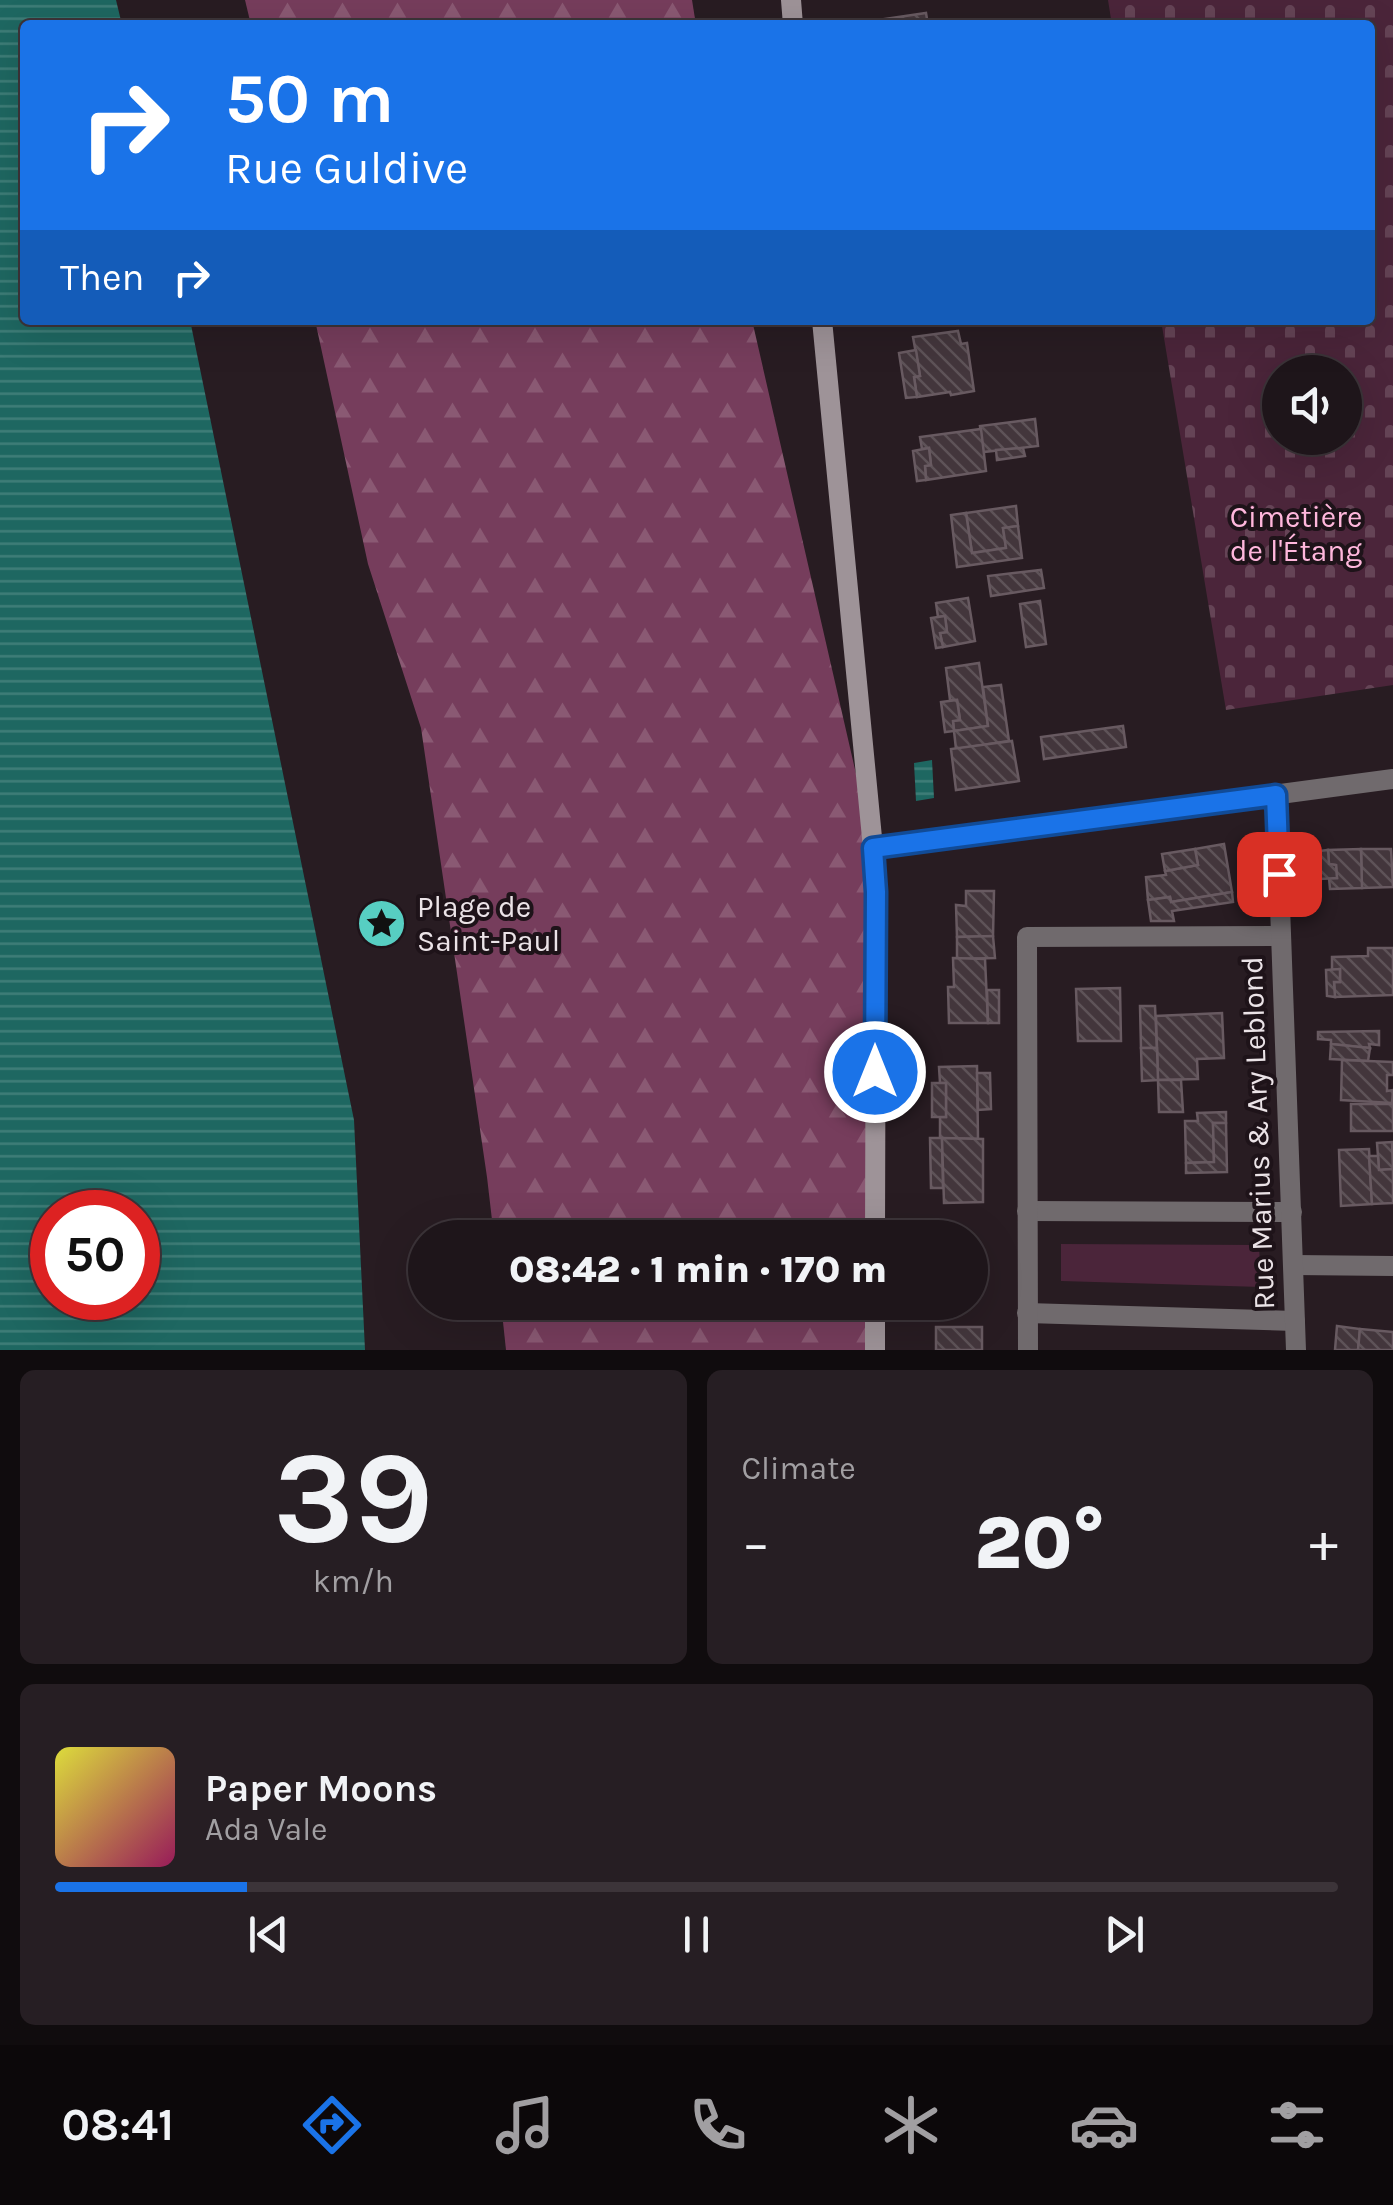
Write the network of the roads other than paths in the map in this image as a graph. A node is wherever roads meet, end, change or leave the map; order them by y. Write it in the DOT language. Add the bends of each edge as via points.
graph roads {
  1 [pos="822,325"];
  2 [pos="1393,780"];
  3 [pos="1276,795"];
  4 [pos="873,848"];
  5 [pos="1281,936"];
  6 [pos="1027,1211"];
  7 [pos="1292,1212"];
  8 [pos="874,1220"];
  9 [pos="1294,1266"];
  10 [pos="1393,1266"];
  11 [pos="1028,1313"];
  12 [pos="874,1320"];
  13 [pos="1295,1321"];
  14 [pos="875,1350"];
  15 [pos="1028,1350"];
  16 [pos="1296,1350"];
  1 -- 4 [label="main road"];
  2 -- 3 [label="street"];
  3 -- 4 [label="street"];
  3 -- 5 [label="street, Rue Marius & Ary Leblond"];
  4 -- 8 [label="main road"];
  5 -- 6 [label="street" via="1027,937"];
  5 -- 7 [label="street, Rue Marius & Ary Leblond"];
  6 -- 7 [label="street"];
  6 -- 11 [label="street"];
  7 -- 9 [label="street, Rue Marius & Ary Leblond"];
  9 -- 10 [label="street"];
  9 -- 13 [label="street, Rue Marius & Ary Leblond"];
  11 -- 13 [label="street"];
  11 -- 15 [label="street"];
  12 -- 14 [label="main road"];
  13 -- 16 [label="street, Rue Marius & Ary Leblond"];
}
